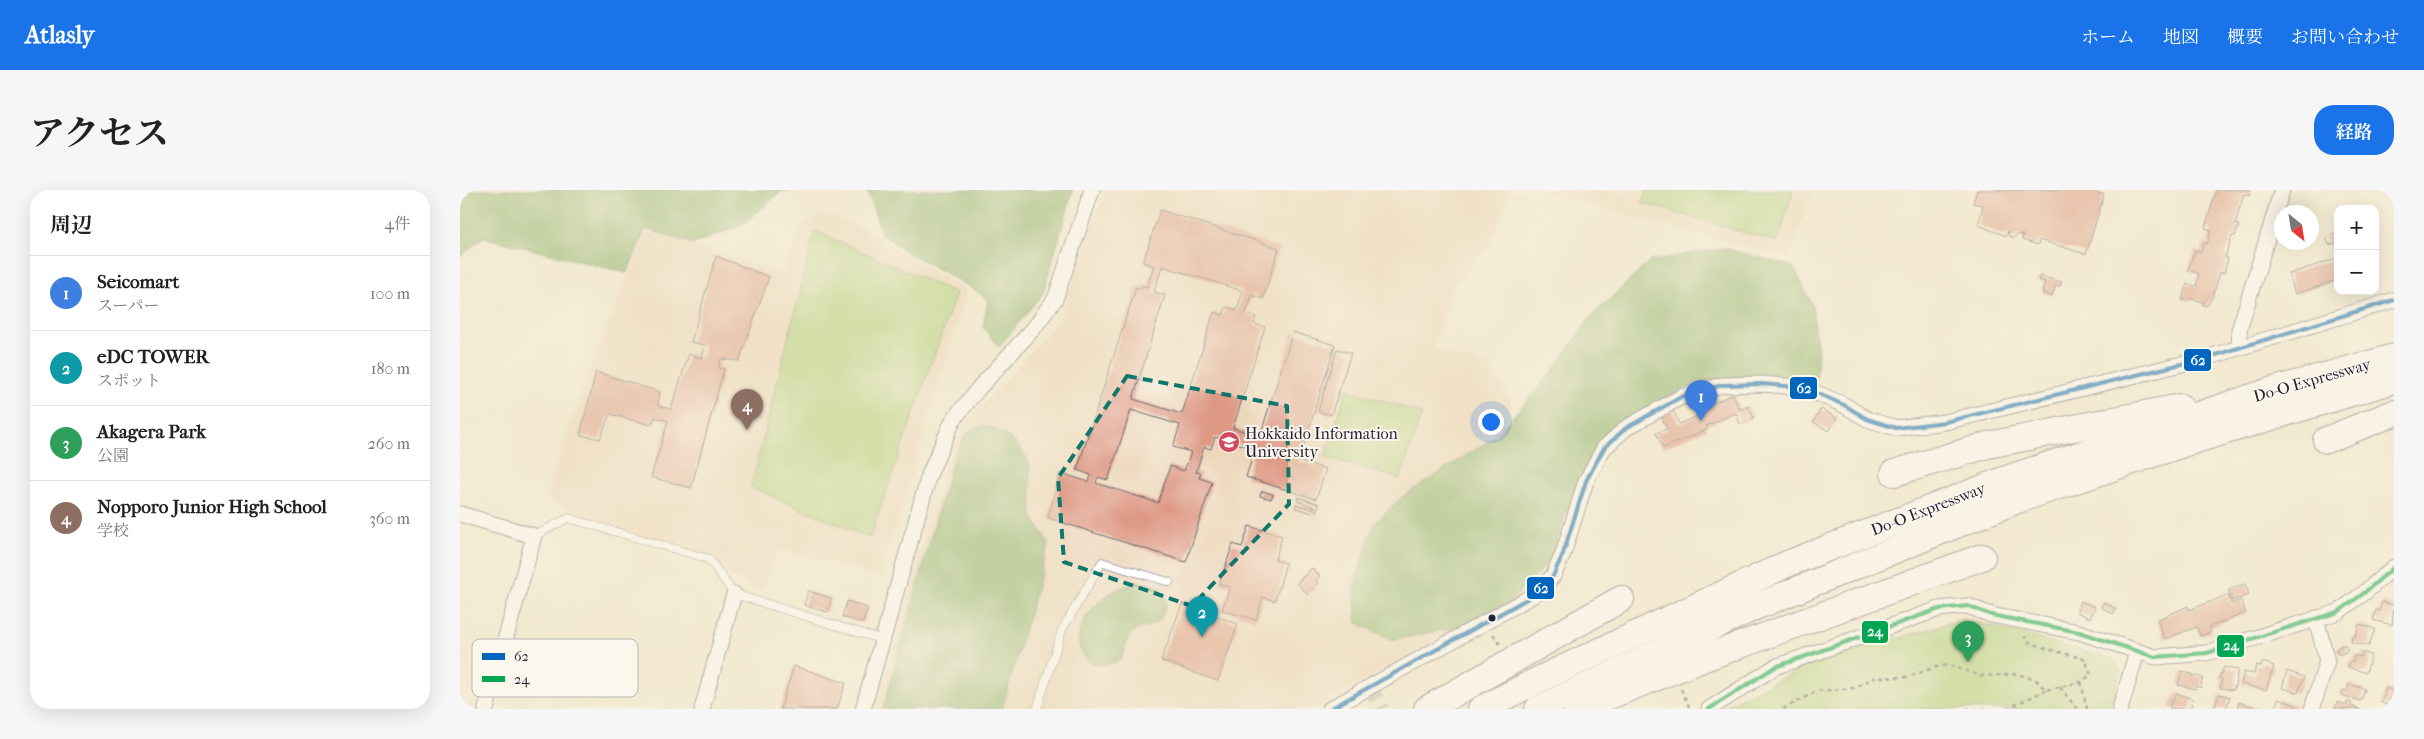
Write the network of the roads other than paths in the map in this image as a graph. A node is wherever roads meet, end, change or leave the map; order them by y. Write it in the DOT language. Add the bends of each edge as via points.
graph roads {
  1 [pos="1092,190"];
  2 [pos="2282,190"];
  3 [pos="2394,300"];
  4 [pos="2240,347"];
  5 [pos="2394,357"];
  6 [pos="2394,380"];
  7 [pos="2270,391"];
  8 [pos="2394,413"];
  9 [pos="2326,440"];
  10 [pos="1894,473"];
  11 [pos="460,514"];
  12 [pos="534,536"];
  13 [pos="1982,557"];
  14 [pos="2394,567"];
  15 [pos="1169,582"];
  16 [pos="734,594"];
  17 [pos="1621,598"];
  18 [pos="2316,618"];
  19 [pos="505,639"];
  20 [pos="883,640"];
  21 [pos="2137,652"];
  22 [pos="702,709"];
  23 [pos="863,709"];
  24 [pos="1037,709"];
  25 [pos="1330,709"];
  26 [pos="1427,709"];
  27 [pos="1481,709"];
  28 [pos="1538,709"];
  29 [pos="1577,709"];
  30 [pos="1709,709"];
  31 [pos="2120,709"];
  32 [pos="2312,709"];
  1 -- 20 [label="street" via="1055,299 1034,328 953,420 929,475"];
  2 -- 4 [label="street" via="2239,330"];
  3 -- 4 [label="street"];
  4 -- 25 [label="street" via="1945,422 1896,428 1867,419 1805,388 1722,385 1681,397 1626,428 1604,448 1586,481 1557,569 1534,595"];
  5 -- 7 [label="highway, Do-O Expressway"];
  6 -- 28 [label="highway, Do-O Expressway" via="2186,443 2015,501 1755,608"];
  7 -- 10 [label="highway" via="1988,444"];
  7 -- 27 [label="highway, Do-O Expressway" via="2006,479 1787,564"];
  8 -- 9 [label="highway"];
  11 -- 12 [label="street"];
  12 -- 16 [label="lane" via="568,518 587,523 709,559"];
  12 -- 19 [label="street"];
  13 -- 29 [label="highway" via="1710,656"];
  14 -- 18 [label="street" via="2338,612"];
  15 -- 24 [label="lane" via="1102,562 1062,630"];
  16 -- 20 [label="lane"];
  16 -- 22 [label="street"];
  17 -- 26 [label="highway"];
  18 -- 21 [label="street" via="2207,652 2155,657"];
  18 -- 32 [label="street" via="2326,661"];
  20 -- 23 [label="street"];
  21 -- 30 [label="street" via="2080,632 2023,623 1968,606 1939,609 1775,667"];
  21 -- 31 [label="street"];
}
